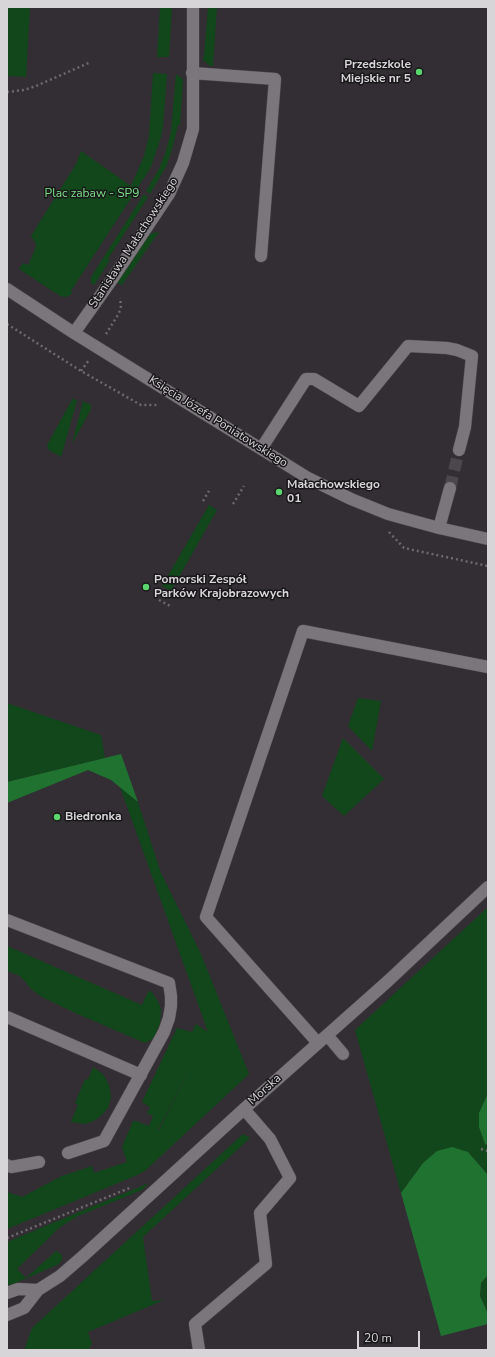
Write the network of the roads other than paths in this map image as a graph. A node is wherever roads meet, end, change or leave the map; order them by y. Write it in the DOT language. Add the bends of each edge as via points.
graph roads {
  1 [pos="193,7"];
  2 [pos="192,73"];
  3 [pos="261,256"];
  4 [pos="7,289"];
  5 [pos="74,333"];
  6 [pos="261,449"];
  7 [pos="459,450"];
  8 [pos="450,488"];
  9 [pos="439,528"];
  10 [pos="488,539"];
  11 [pos="488,667"];
  12 [pos="488,887"];
  13 [pos="7,920"];
  14 [pos="7,1017"];
  15 [pos="322,1039"];
  16 [pos="343,1054"];
  17 [pos="141,1075"];
  18 [pos="244,1109"];
  19 [pos="68,1153"];
  20 [pos="39,1162"];
  21 [pos="7,1165"];
  22 [pos="38,1290"];
  23 [pos="7,1294"];
  24 [pos="7,1315"];
  25 [pos="199,1350"];
  1 -- 2 [label="street, Stanisława Małachowskiego"];
  2 -- 3 [label="street" via="275,79"];
  2 -- 5 [label="street, Stanisława Małachowskiego" via="193,128 178,177 146,229"];
  4 -- 5 [label="street, Księcia Józefa Poniatowskiego"];
  5 -- 6 [label="street, Księcia Józefa Poniatowskiego"];
  6 -- 7 [label="street" via="306,379 314,379 359,406 408,346 447,348 472,356 465,427"];
  6 -- 9 [label="street, Księcia Józefa Poniatowskiego" via="308,478 351,499 388,514"];
  8 -- 9 [label="street"];
  9 -- 10 [label="street, Księcia Józefa Poniatowskiego"];
  11 -- 15 [label="street" via="303,631 206,917"];
  12 -- 15 [label="street, Morska"];
  13 -- 17 [label="street" via="169,983 169,1018"];
  14 -- 17 [label="street"];
  15 -- 16 [label="street"];
  15 -- 18 [label="street, Morska"];
  17 -- 19 [label="street" via="104,1141"];
  18 -- 22 [label="street, Morska" via="82,1257"];
  18 -- 25 [label="street" via="270,1139 290,1178 260,1213 266,1264 195,1324"];
  20 -- 21 [label="street" via="11,1167"];
  22 -- 23 [label="street" via="18,1289"];
  22 -- 24 [label="street, Morska" via="24,1308"];
}
